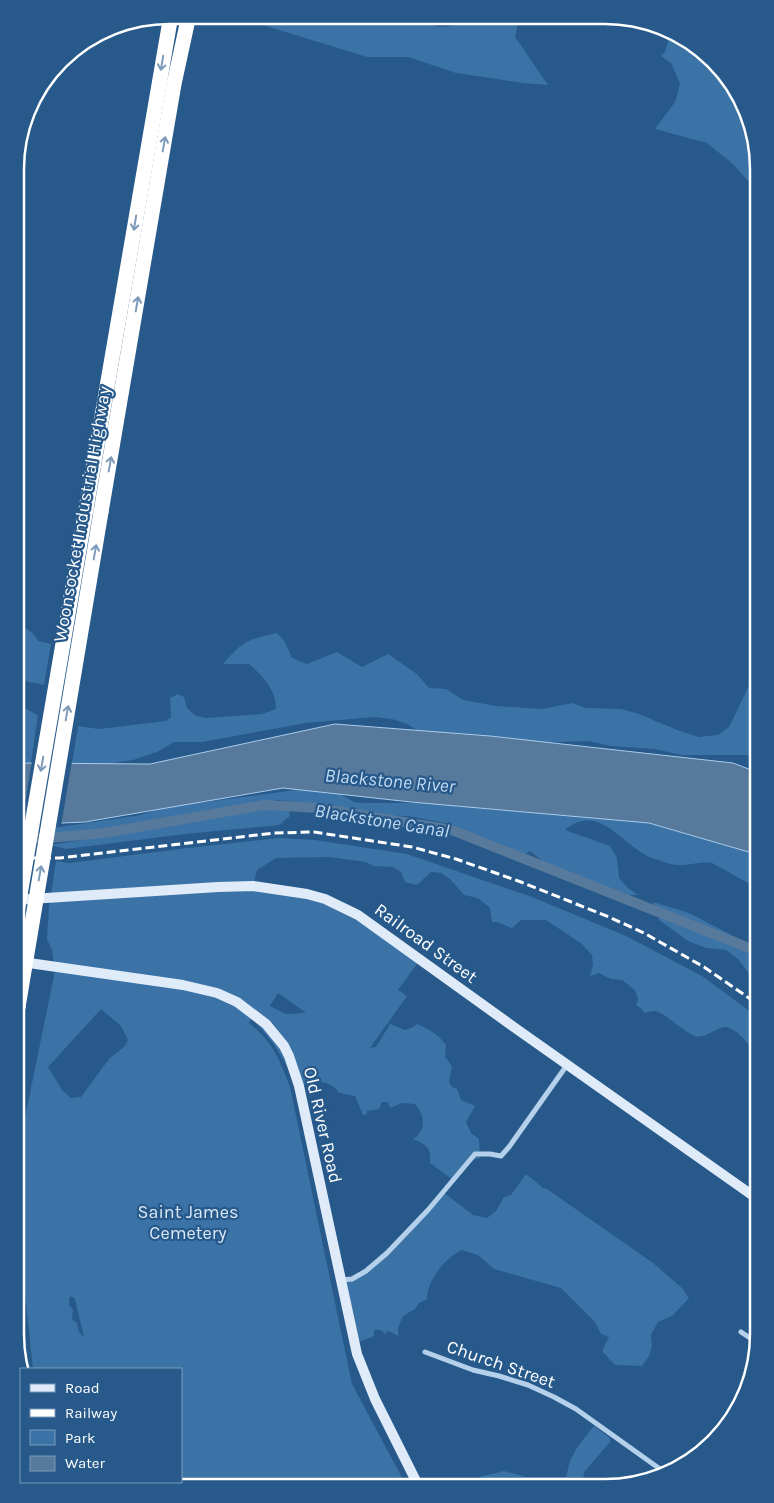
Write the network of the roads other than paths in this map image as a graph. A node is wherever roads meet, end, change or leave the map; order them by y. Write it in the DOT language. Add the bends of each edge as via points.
graph roads {
  1 [pos="169,24"];
  2 [pos="187,24"];
  3 [pos="24,877"];
  4 [pos="24,899"];
  5 [pos="24,962"];
  6 [pos="24,967"];
  7 [pos="568,1064"];
  8 [pos="750,1194"];
  9 [pos="341,1280"];
  10 [pos="741,1332"];
  11 [pos="750,1338"];
  12 [pos="424,1352"];
  13 [pos="660,1469"];
  14 [pos="414,1479"];
  1 -- 3 [label="highway, Woonsocket Industrial Highway, one-way, bridge"];
  6 -- 2 [label="highway, Woonsocket Industrial Highway, one-way, bridge" via="174,84"];
  4 -- 7 [label="street, Railroad Street" via="253,886 326,899 358,915"];
  5 -- 9 [label="street, Old River Road" via="205,989 237,1002 266,1024 289,1056 299,1086"];
  7 -- 8 [label="street, Railroad Street"];
  7 -- 9 [label="street" via="501,1156 475,1154 387,1253 366,1271 352,1279"];
  9 -- 14 [label="street, Old River Road" via="364,1374"];
  10 -- 11 [label="street"];
  12 -- 13 [label="street, Church Street" via="554,1396"];
}
